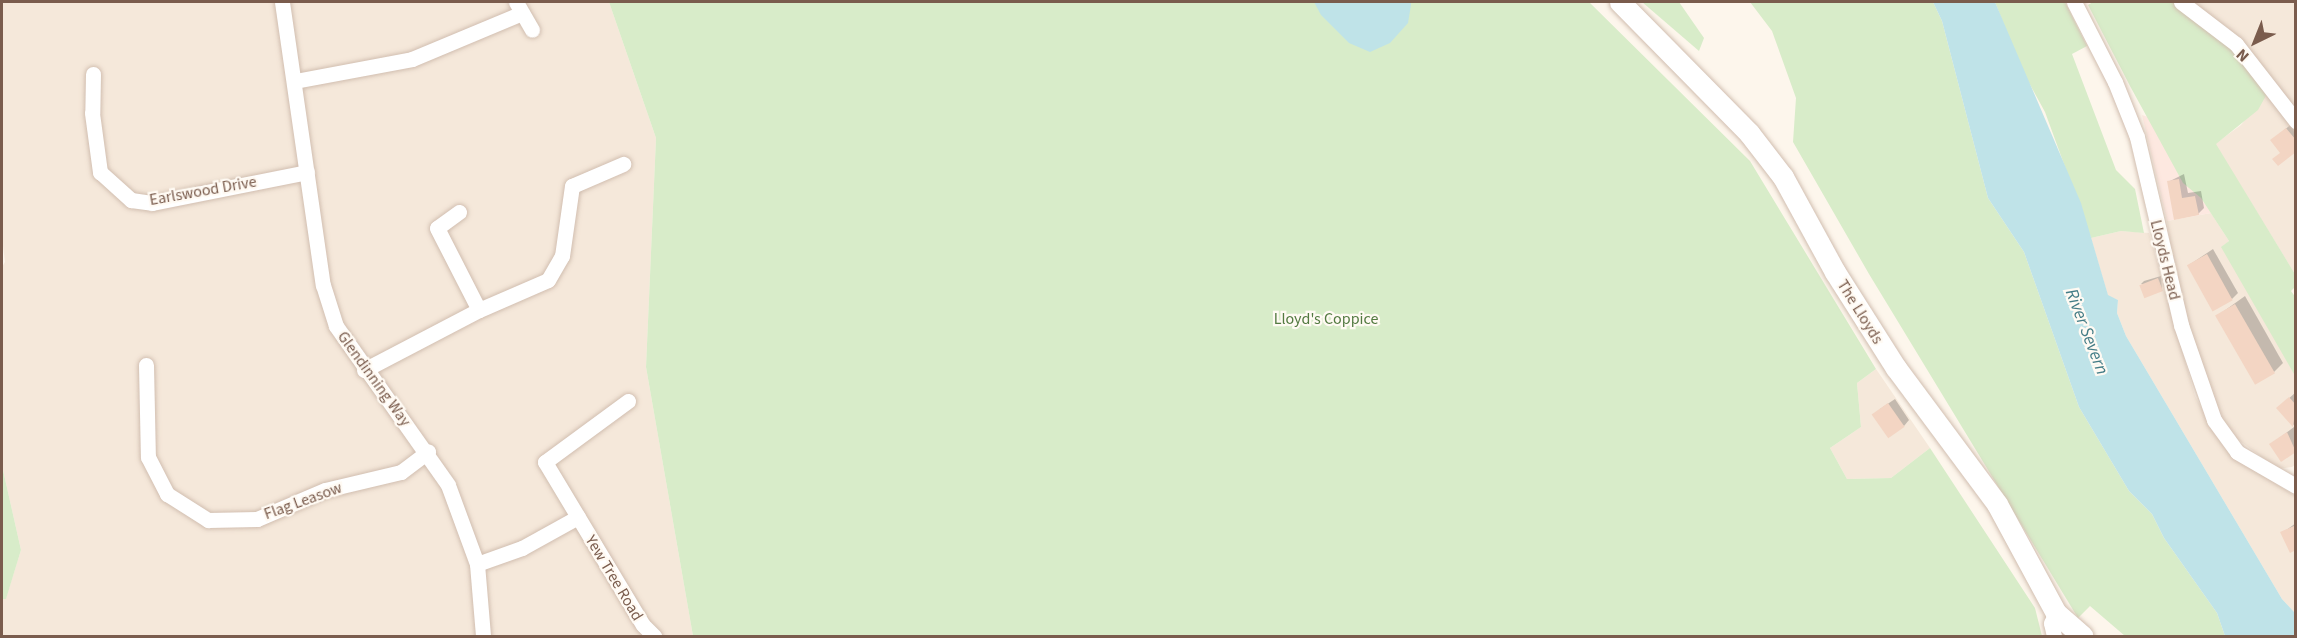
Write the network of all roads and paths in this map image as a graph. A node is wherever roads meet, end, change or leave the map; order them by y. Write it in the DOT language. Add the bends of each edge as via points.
graph roads {
  1 [pos="282,2"];
  2 [pos="1620,2"];
  3 [pos="2074,2"];
  4 [pos="2181,2"];
  5 [pos="519,7"];
  6 [pos="532,30"];
  7 [pos="93,74"];
  8 [pos="295,81"];
  9 [pos="2295,121"];
  10 [pos="623,164"];
  11 [pos="307,172"];
  12 [pos="459,212"];
  13 [pos="479,310"];
  14 [pos="146,365"];
  15 [pos="364,370"];
  16 [pos="628,401"];
  17 [pos="429,452"];
  18 [pos="2295,486"];
  19 [pos="578,517"];
  20 [pos="477,564"];
  21 [pos="2056,613"];
  22 [pos="483,636"];
  23 [pos="654,636"];
  24 [pos="2054,636"];
  25 [pos="2082,636"];
  1 -- 8 [label="street, Glendinning Way"];
  2 -- 21 [label="street, The Lloyds" via="1749,133 1783,177 1835,272 1896,368 1997,504"];
  3 -- 18 [label="street, Lloyds Head" via="2115,82 2137,137 2181,325 2214,420 2237,452"];
  4 -- 9 [label="street" via="2236,44"];
  5 -- 6 [label="street"];
  5 -- 8 [label="street" via="412,59"];
  7 -- 11 [label="street, Earlswood Drive" via="92,113 100,172 131,200 152,203"];
  8 -- 11 [label="street, Glendinning Way"];
  10 -- 13 [label="street" via="572,186 562,256 548,280"];
  11 -- 15 [label="street, Glendinning Way" via="323,285 336,326"];
  12 -- 13 [label="street" via="437,228"];
  13 -- 15 [label="street"];
  14 -- 17 [label="street, Flag Leasow" via="148,457 167,494 208,520 257,519 325,490 401,472"];
  15 -- 17 [label="street, Glendinning Way"];
  16 -- 19 [label="street, Yew Tree Road" via="545,462"];
  17 -- 20 [label="street, Glendinning Way" via="448,485"];
  19 -- 20 [label="street, Yew Tree Road" via="522,548"];
  19 -- 23 [label="street, Yew Tree Road" via="643,625"];
  20 -- 22 [label="street, Glendinning Way"];
  21 -- 24 [label="street" via="2051,623"];
  21 -- 25 [label="street, The Lloyds"];
}
